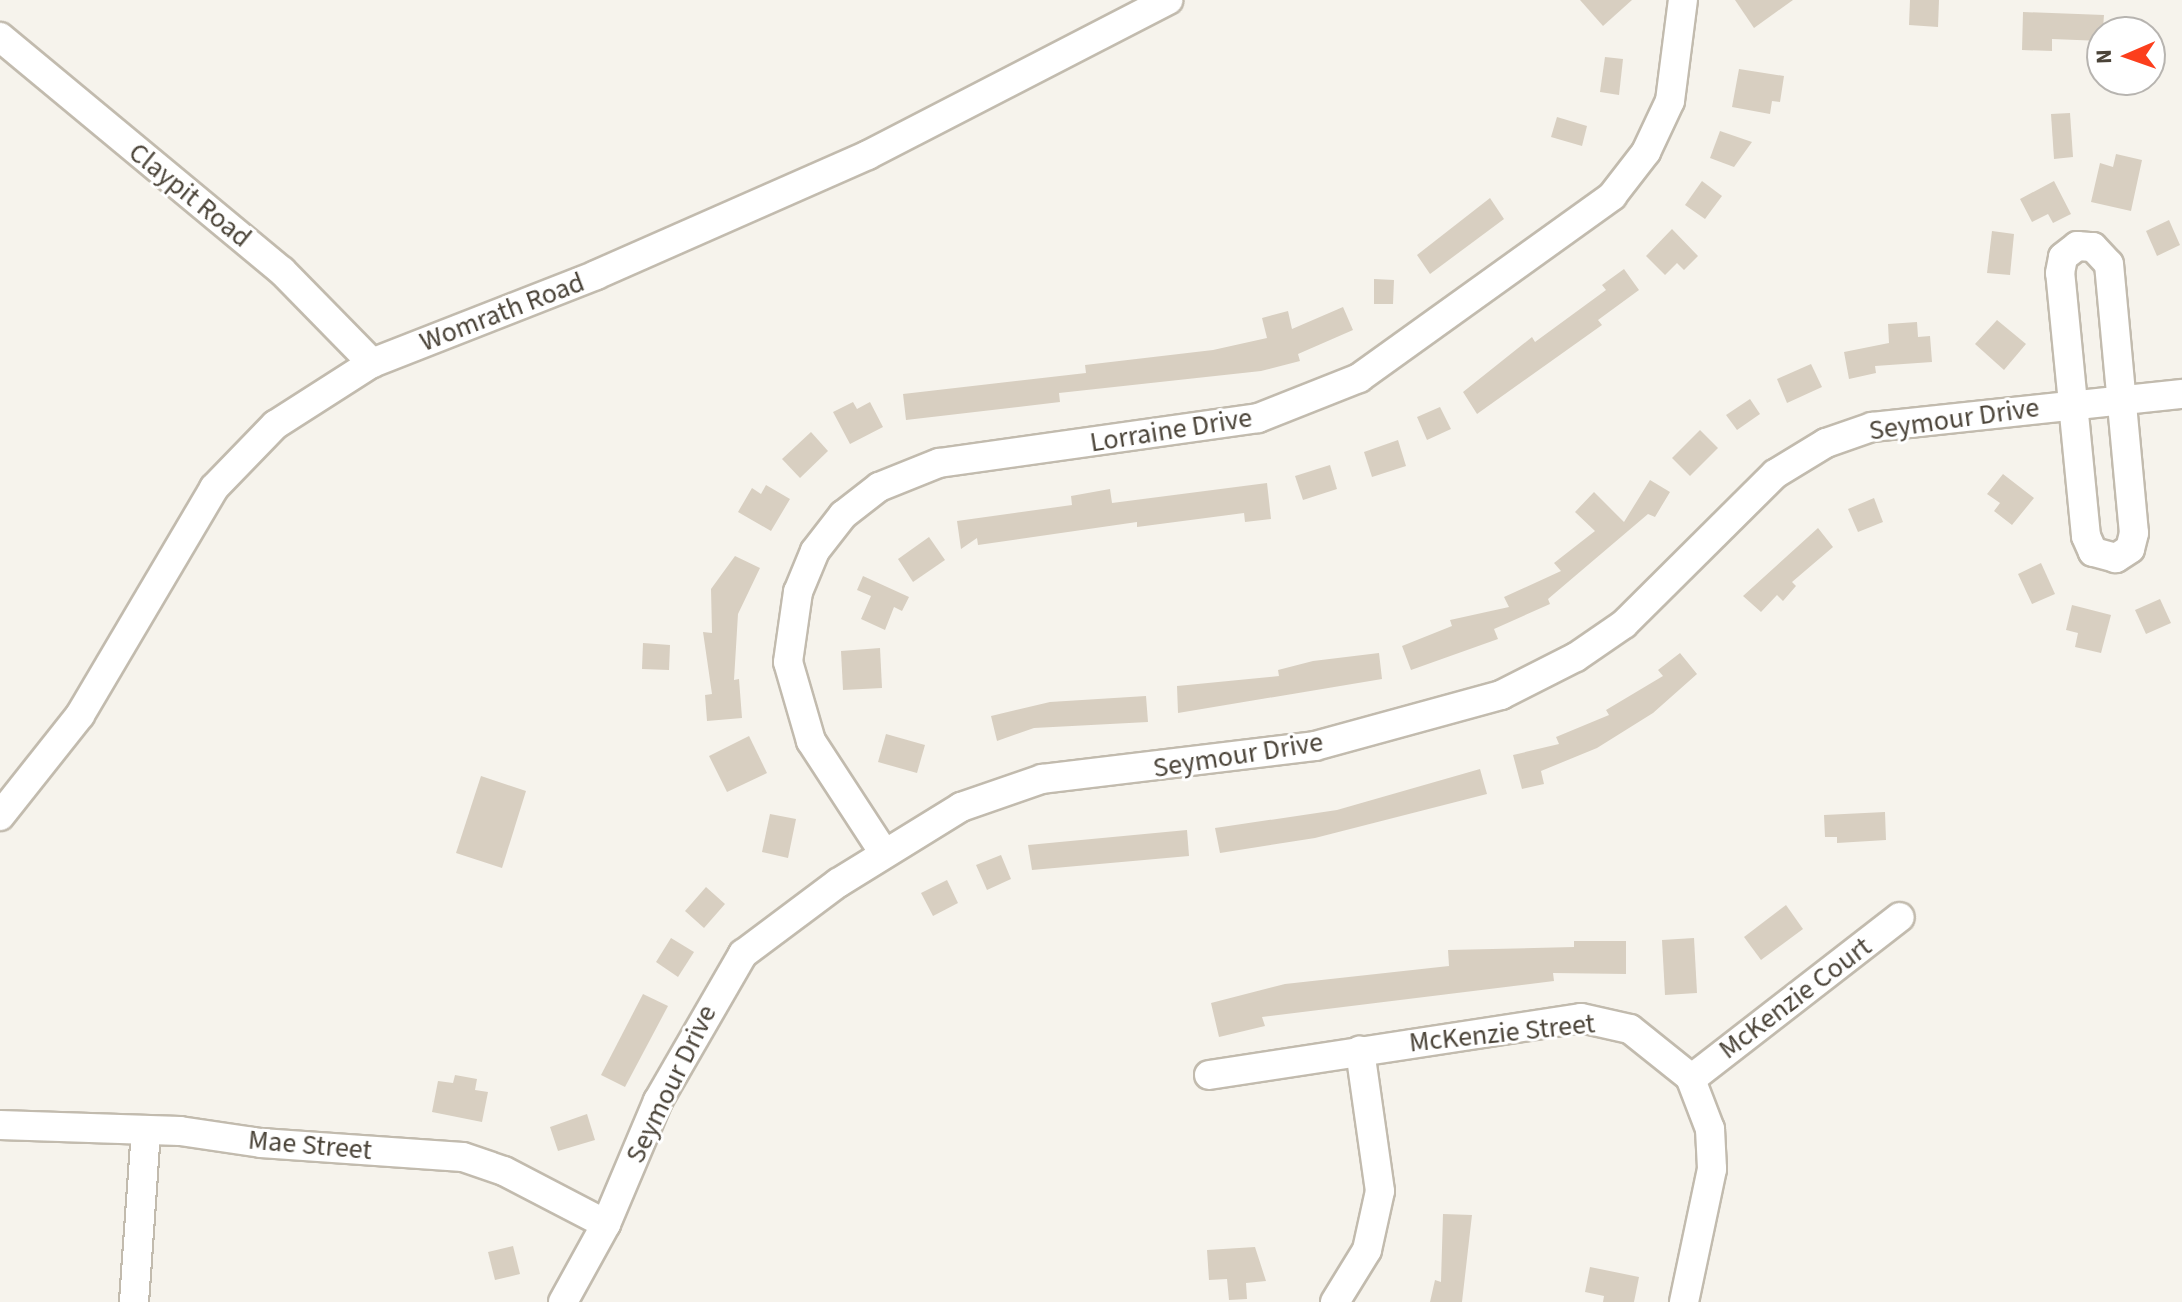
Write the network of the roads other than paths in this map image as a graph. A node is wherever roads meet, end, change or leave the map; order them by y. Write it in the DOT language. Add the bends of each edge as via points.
graph roads {
  1 [pos="1168,0"];
  2 [pos="1683,0"];
  3 [pos="0,37"];
  4 [pos="372,363"];
  5 [pos="2182,394"];
  6 [pos="2125,399"];
  7 [pos="2076,404"];
  8 [pos="0,816"];
  9 [pos="884,853"];
  10 [pos="1900,917"];
  11 [pos="1360,1050"];
  12 [pos="1209,1075"];
  13 [pos="1691,1079"];
  14 [pos="0,1125"];
  15 [pos="146,1131"];
  16 [pos="606,1224"];
  17 [pos="134,1302"];
  18 [pos="563,1302"];
  19 [pos="1335,1302"];
  20 [pos="1684,1302"];
  1 -- 4 [label="street, Womrath Road" via="868,155 596,275"];
  2 -- 9 [label="street, Lorraine Drive" via="1670,101 1621,186 1359,378 1258,418 939,463 879,487 843,515 815,551 798,592 788,662 811,741"];
  3 -- 4 [label="street, Claypit Road" via="282,271"];
  4 -- 8 [label="street, Womrath Road" via="275,425 232,465 187,530 73,726"];
  5 -- 6 [label="street, Seymour Drive"];
  6 -- 7 [label="street, Seymour Drive"];
  6 -- 7 [label="street, Seymour Drive" via="2134,533 2130,549 2116,558 2093,552 2086,536"];
  6 -- 7 [label="street, Seymour Drive" via="2109,264 2101,251 2085,245 2069,250 2060,265"];
  7 -- 9 [label="street, Seymour Drive" via="1872,427 1826,443 1753,493 1624,624 1576,657 1488,700 1315,746 1014,786 961,807"];
  9 -- 16 [label="street, Seymour Drive" via="761,937 728,973 658,1101"];
  10 -- 13 [label="street, McKenzie Court"];
  11 -- 12 [label="street, McKenzie Street"];
  11 -- 13 [label="street, McKenzie Street" via="1598,1019 1637,1033"];
  11 -- 19 [label="street" via="1380,1191 1367,1250"];
  13 -- 20 [label="street" via="1713,1149"];
  14 -- 15 [label="street, Mae Street"];
  15 -- 16 [label="street, Mae Street" via="463,1157 504,1171"];
  15 -- 17 [label="street"];
  16 -- 18 [label="street, Seymour Drive"];
}
